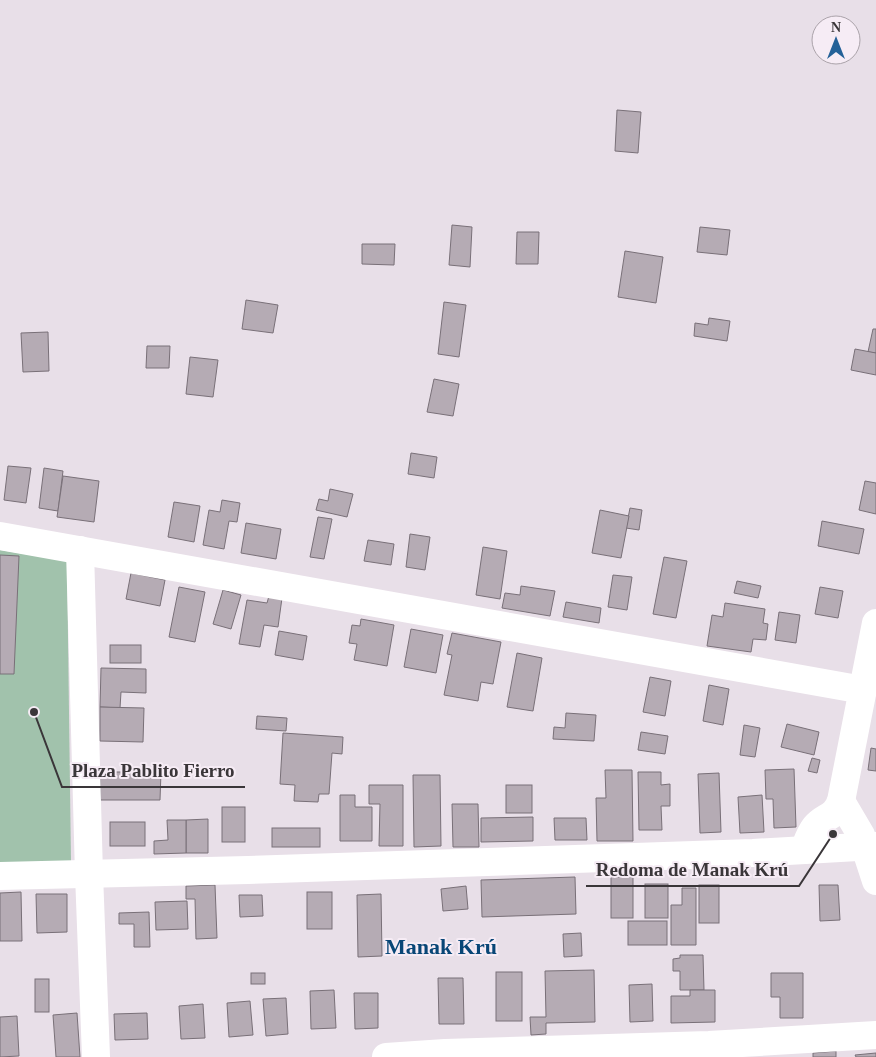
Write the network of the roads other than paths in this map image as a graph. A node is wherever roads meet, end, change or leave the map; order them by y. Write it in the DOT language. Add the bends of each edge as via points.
graph roads {
  1 [pos="0,536"];
  2 [pos="80,550"];
  3 [pos="876,623"];
  4 [pos="863,690"];
  5 [pos="841,801"];
  6 [pos="871,846"];
  7 [pos="804,850"];
  8 [pos="88,874"];
  9 [pos="0,876"];
  10 [pos="876,881"];
  11 [pos="876,1035"];
  12 [pos="96,1057"];
  13 [pos="386,1057"];
  1 -- 2 [label="street"];
  2 -- 4 [label="street"];
  2 -- 8 [label="street"];
  3 -- 4 [label="street"];
  4 -- 5 [label="street"];
  5 -- 6 [label="street"];
  5 -- 7 [label="street" via="838,810 816,826"];
  6 -- 7 [label="street"];
  6 -- 10 [label="street"];
  7 -- 8 [label="street"];
  8 -- 9 [label="street"];
  8 -- 12 [label="street"];
  11 -- 13 [label="street"];
}
